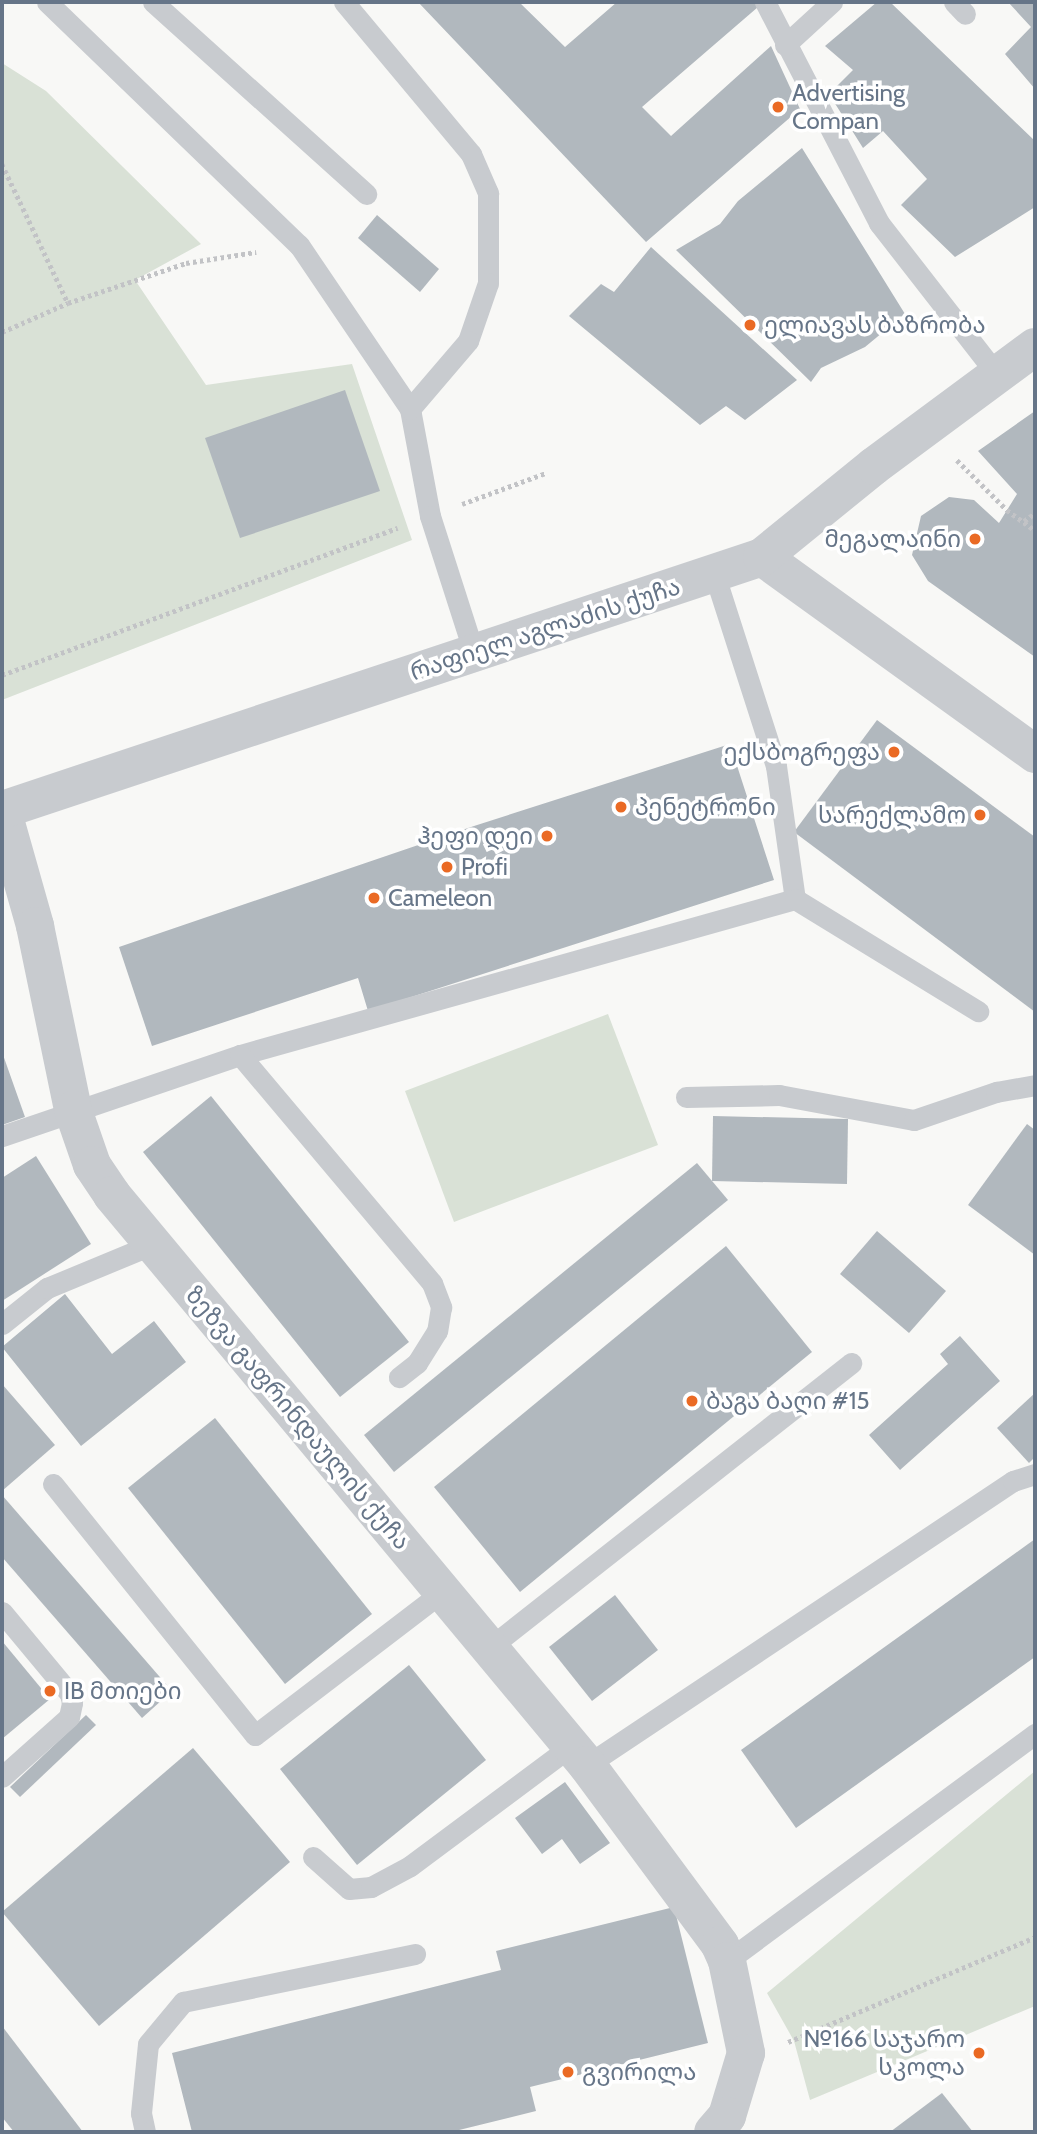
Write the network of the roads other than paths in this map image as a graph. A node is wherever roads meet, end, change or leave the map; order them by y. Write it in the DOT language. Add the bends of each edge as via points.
graph roads {
  1 [pos="47,2"];
  2 [pos="153,2"];
  3 [pos="344,2"];
  4 [pos="765,2"];
  5 [pos="832,2"];
  6 [pos="785,45"];
  7 [pos="366,194"];
  8 [pos="1035,347"];
  9 [pos="998,376"];
  10 [pos="410,409"];
  11 [pos="762,557"];
  12 [pos="714,573"];
  13 [pos="474,653"];
  14 [pos="1035,754"];
  15 [pos="2,809"];
  16 [pos="795,898"];
  17 [pos="978,1012"];
  18 [pos="240,1055"];
  19 [pos="1035,1084"];
  20 [pos="686,1097"];
  21 [pos="73,1110"];
  22 [pos="2,1136"];
  23 [pos="153,1244"];
  24 [pos="2,1324"];
  25 [pos="851,1363"];
  26 [pos="399,1377"];
  27 [pos="1035,1474"];
  28 [pos="53,1484"];
  29 [pos="442,1591"];
  30 [pos="2,1612"];
  31 [pos="489,1648"];
  32 [pos="1035,1734"];
  33 [pos="579,1756"];
  34 [pos="2,1777"];
  35 [pos="313,1857"];
  36 [pos="415,1954"];
  37 [pos="727,1961"];
  38 [pos="145,2132"];
  39 [pos="713,2132"];
  1 -- 10 [label="lane" via="299,245"];
  2 -- 7 [label="lane"];
  3 -- 10 [label="lane" via="471,154 488,193 488,283 468,341"];
  4 -- 6 [label="lane"];
  5 -- 6 [label="lane"];
  6 -- 9 [label="lane" via="879,223"];
  8 -- 9 [label="street, რაფიელ აგლაძის ქუჩა"];
  9 -- 11 [label="street, რაფიელ აგლაძის ქუჩა" via="874,466"];
  10 -- 13 [label="lane" via="430,516"];
  11 -- 12 [label="street, რაფიელ აგლაძის ქუჩა"];
  11 -- 14 [label="street"];
  12 -- 13 [label="street, რაფიელ აგლაძის ქუჩა"];
  12 -- 16 [label="lane" via="776,766"];
  13 -- 15 [label="street, რაფიელ აგლაძის ქუჩა"];
  15 -- 21 [label="street, ზეზვა გაფრინდაულის ქუჩა" via="35,926"];
  16 -- 17 [label="lane"];
  16 -- 18 [label="lane"];
  18 -- 21 [label="lane"];
  18 -- 26 [label="lane" via="432,1283 441,1307 437,1331 417,1363"];
  19 -- 20 [label="lane" via="914,1120 779,1095"];
  21 -- 22 [label="lane"];
  21 -- 23 [label="street, ზეზვა გაფრინდაულის ქუჩა" via="92,1165"];
  23 -- 24 [label="lane" via="47,1288"];
  23 -- 29 [label="street, ზეზვა გაფრინდაულის ქუჩა"];
  25 -- 31 [label="lane"];
  27 -- 33 [label="lane" via="1013,1481"];
  28 -- 29 [label="lane" via="254,1735"];
  29 -- 31 [label="street, ზეზვა გაფრინდაულის ქუჩა"];
  30 -- 34 [label="lane" via="70,1694 72,1703 69,1717"];
  31 -- 33 [label="street, ზეზვა გაფრინდაულის ქუჩა"];
  32 -- 37 [label="lane"];
  33 -- 35 [label="lane" via="371,1887 349,1889"];
  33 -- 37 [label="street, ზეზვა გაფრინდაულის ქუჩა" via="720,1945"];
  36 -- 38 [label="lane" via="183,2002 148,2044 141,2113"];
  37 -- 39 [label="street, ზეზვა გაფრინდაულის ქუჩა" via="746,2053 727,2116"];
}
